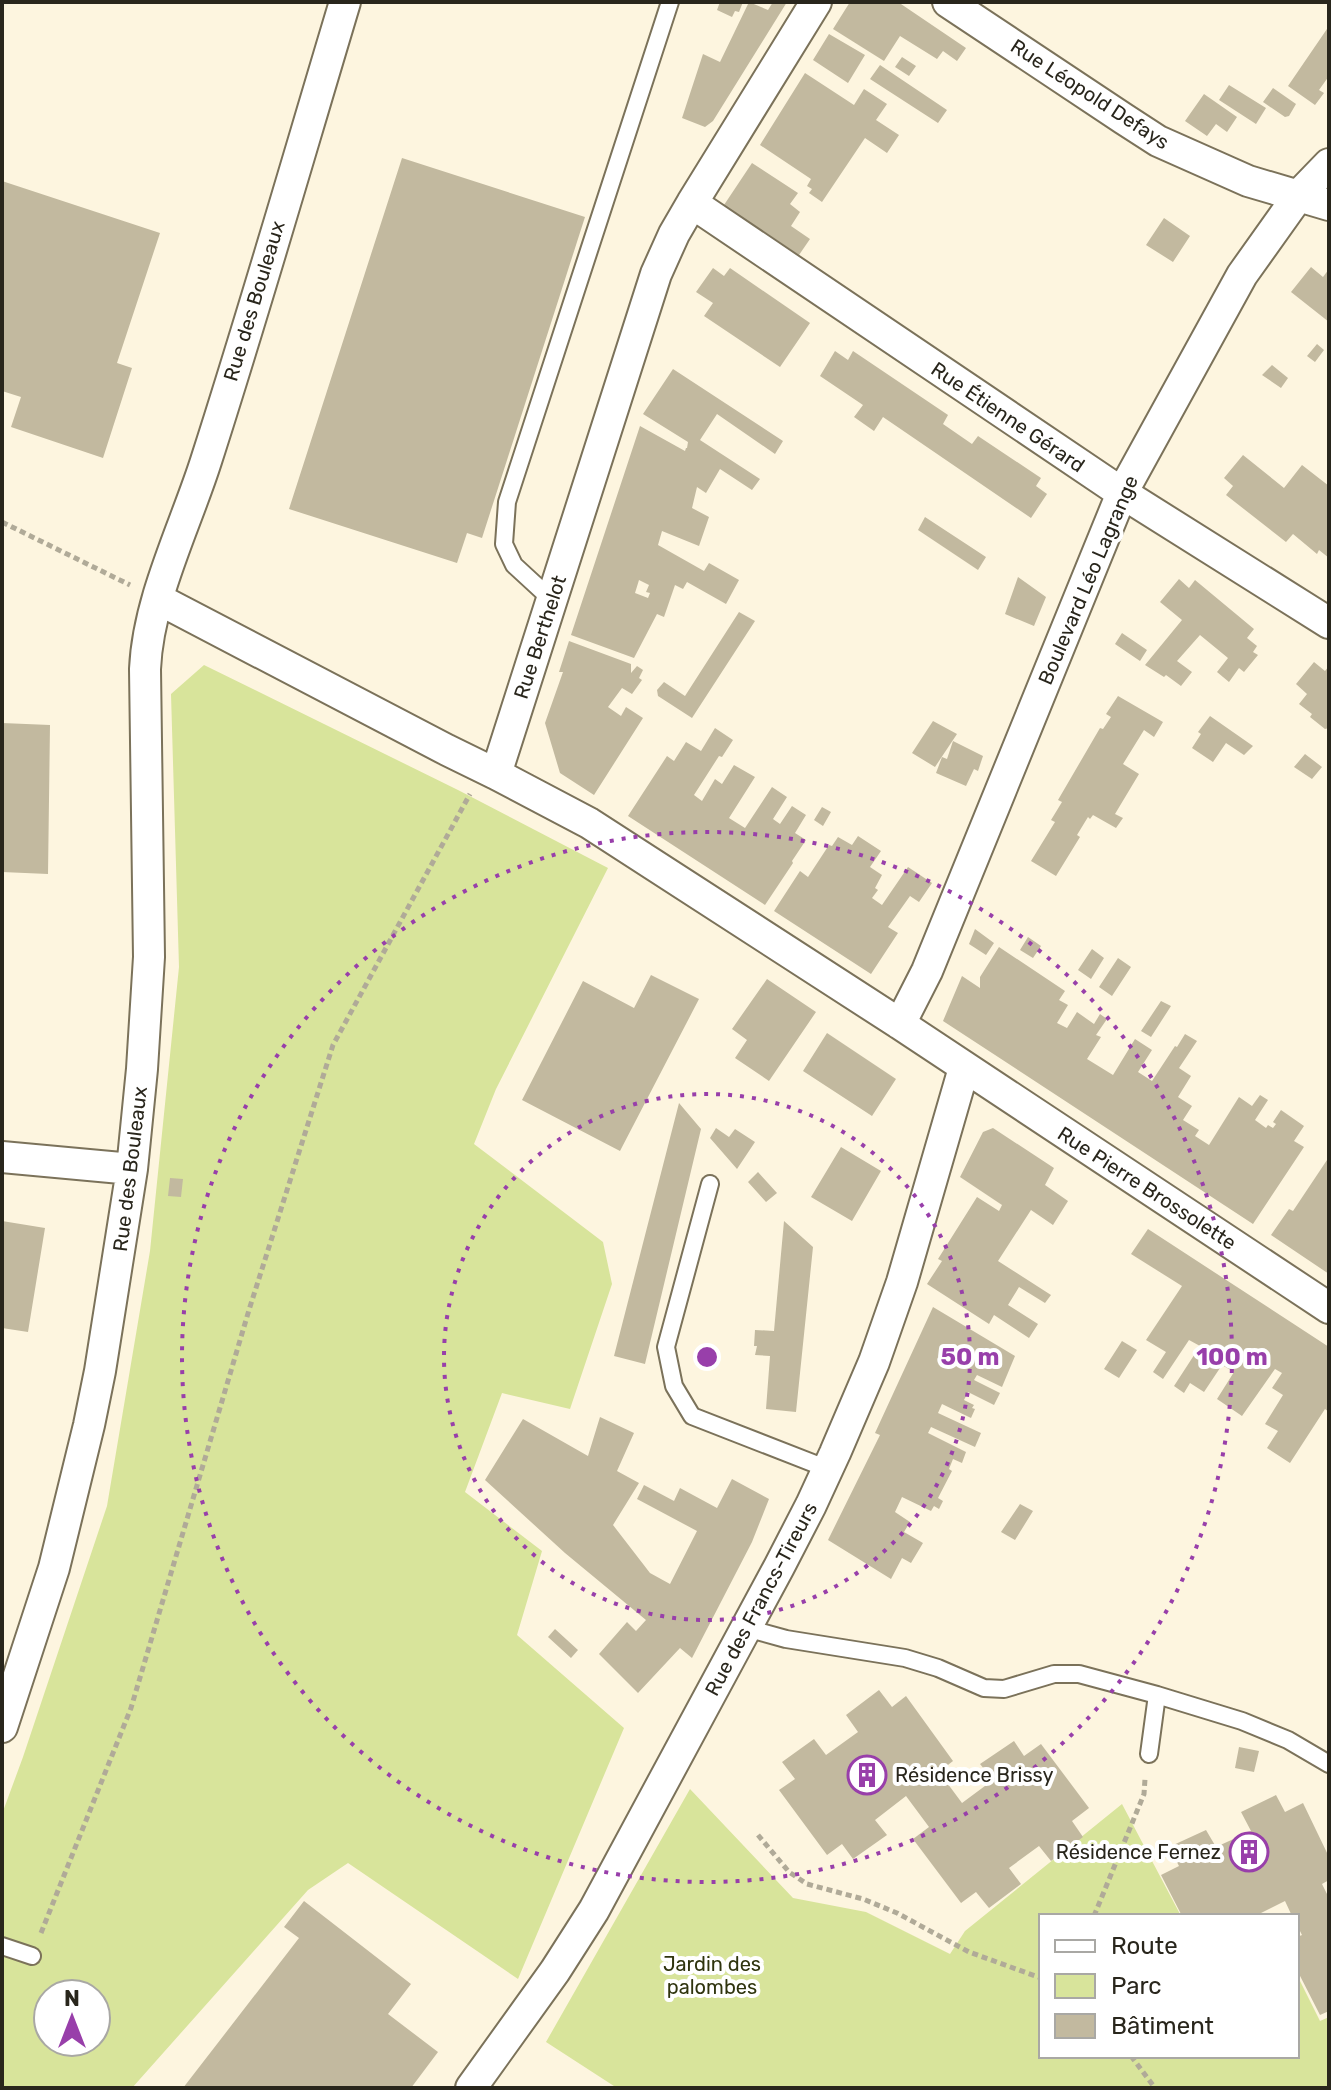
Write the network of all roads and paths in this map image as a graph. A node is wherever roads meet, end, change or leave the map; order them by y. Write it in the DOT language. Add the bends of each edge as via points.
graph roads {
  1 [pos="345,2"];
  2 [pos="670,2"];
  3 [pos="816,2"];
  4 [pos="948,2"];
  5 [pos="1329,164"];
  6 [pos="1299,195"];
  7 [pos="692,203"];
  8 [pos="1329,205"];
  9 [pos="1122,493"];
  10 [pos="2,522"];
  11 [pos="158,599"];
  12 [pos="552,600"];
  13 [pos="1329,623"];
  14 [pos="490,771"];
  15 [pos="900,1024"];
  16 [pos="964,1068"];
  17 [pos="2,1157"];
  18 [pos="132,1169"];
  19 [pos="710,1184"];
  20 [pos="1329,1308"];
  21 [pos="828,1469"];
  22 [pos="746,1628"];
  23 [pos="1157,1695"];
  24 [pos="2,1727"];
  25 [pos="1149,1754"];
  26 [pos="1329,1764"];
  27 [pos="758,1835"];
  28 [pos="1095,1914"];
  29 [pos="2,1946"];
  30 [pos="32,1956"];
  31 [pos="1039,1977"];
  32 [pos="1132,2058"];
  33 [pos="471,2088"];
  34 [pos="1155,2088"];
  1 -- 11 [label="street, Rue des Bouleaux" via="211,447"];
  2 -- 12 [label="lane" via="507,502 504,544 514,565"];
  3 -- 7 [label="street, Rue Berthelot"];
  4 -- 6 [label="street, Rue Léopold Defays" via="1158,141 1228,173"];
  5 -- 6 [label="street, Boulevard Léo Lagrange"];
  6 -- 8 [label="street, Rue Léopold Defays"];
  6 -- 9 [label="street, Boulevard Léo Lagrange" via="1242,275"];
  7 -- 9 [label="street, Rue Étienne Gérard"];
  7 -- 12 [label="street, Rue Berthelot" via="656,274"];
  9 -- 13 [label="street, Rue Étienne Gérard"];
  9 -- 15 [label="street, Boulevard Léo Lagrange" via="927,971"];
  10 -- 11 [label="path"];
  11 -- 14 [label="street"];
  11 -- 18 [label="street, Rue des Bouleaux" via="145,669 149,957"];
  12 -- 14 [label="street, Rue Berthelot"];
  14 -- 15 [label="street" via="589,823"];
  14 -- 30 [label="path" via="333,1045 131,1708"];
  15 -- 16 [label="street"];
  16 -- 20 [label="street, Rue Pierre Brossolette"];
  16 -- 21 [label="street, Rue des Francs-Tireurs" via="902,1282"];
  17 -- 18 [label="street"];
  18 -- 24 [label="street, Rue des Bouleaux" via="89,1425 54,1568"];
  19 -- 21 [label="lane" via="666,1347 674,1386 692,1416"];
  21 -- 22 [label="street, Rue des Francs-Tireurs"];
  22 -- 23 [label="lane" via="905,1658 984,1688 1004,1689 1068,1673"];
  22 -- 33 [label="street, Rue des Francs-Tireurs" via="594,1910"];
  23 -- 25 [label="lane"];
  23 -- 26 [label="lane" via="1242,1721"];
  25 -- 28 [label="path" via="1144,1794"];
  27 -- 31 [label="path" via="789,1872 807,1884 879,1905 969,1952"];
  29 -- 30 [label="lane"];
  32 -- 34 [label="path"];
}
